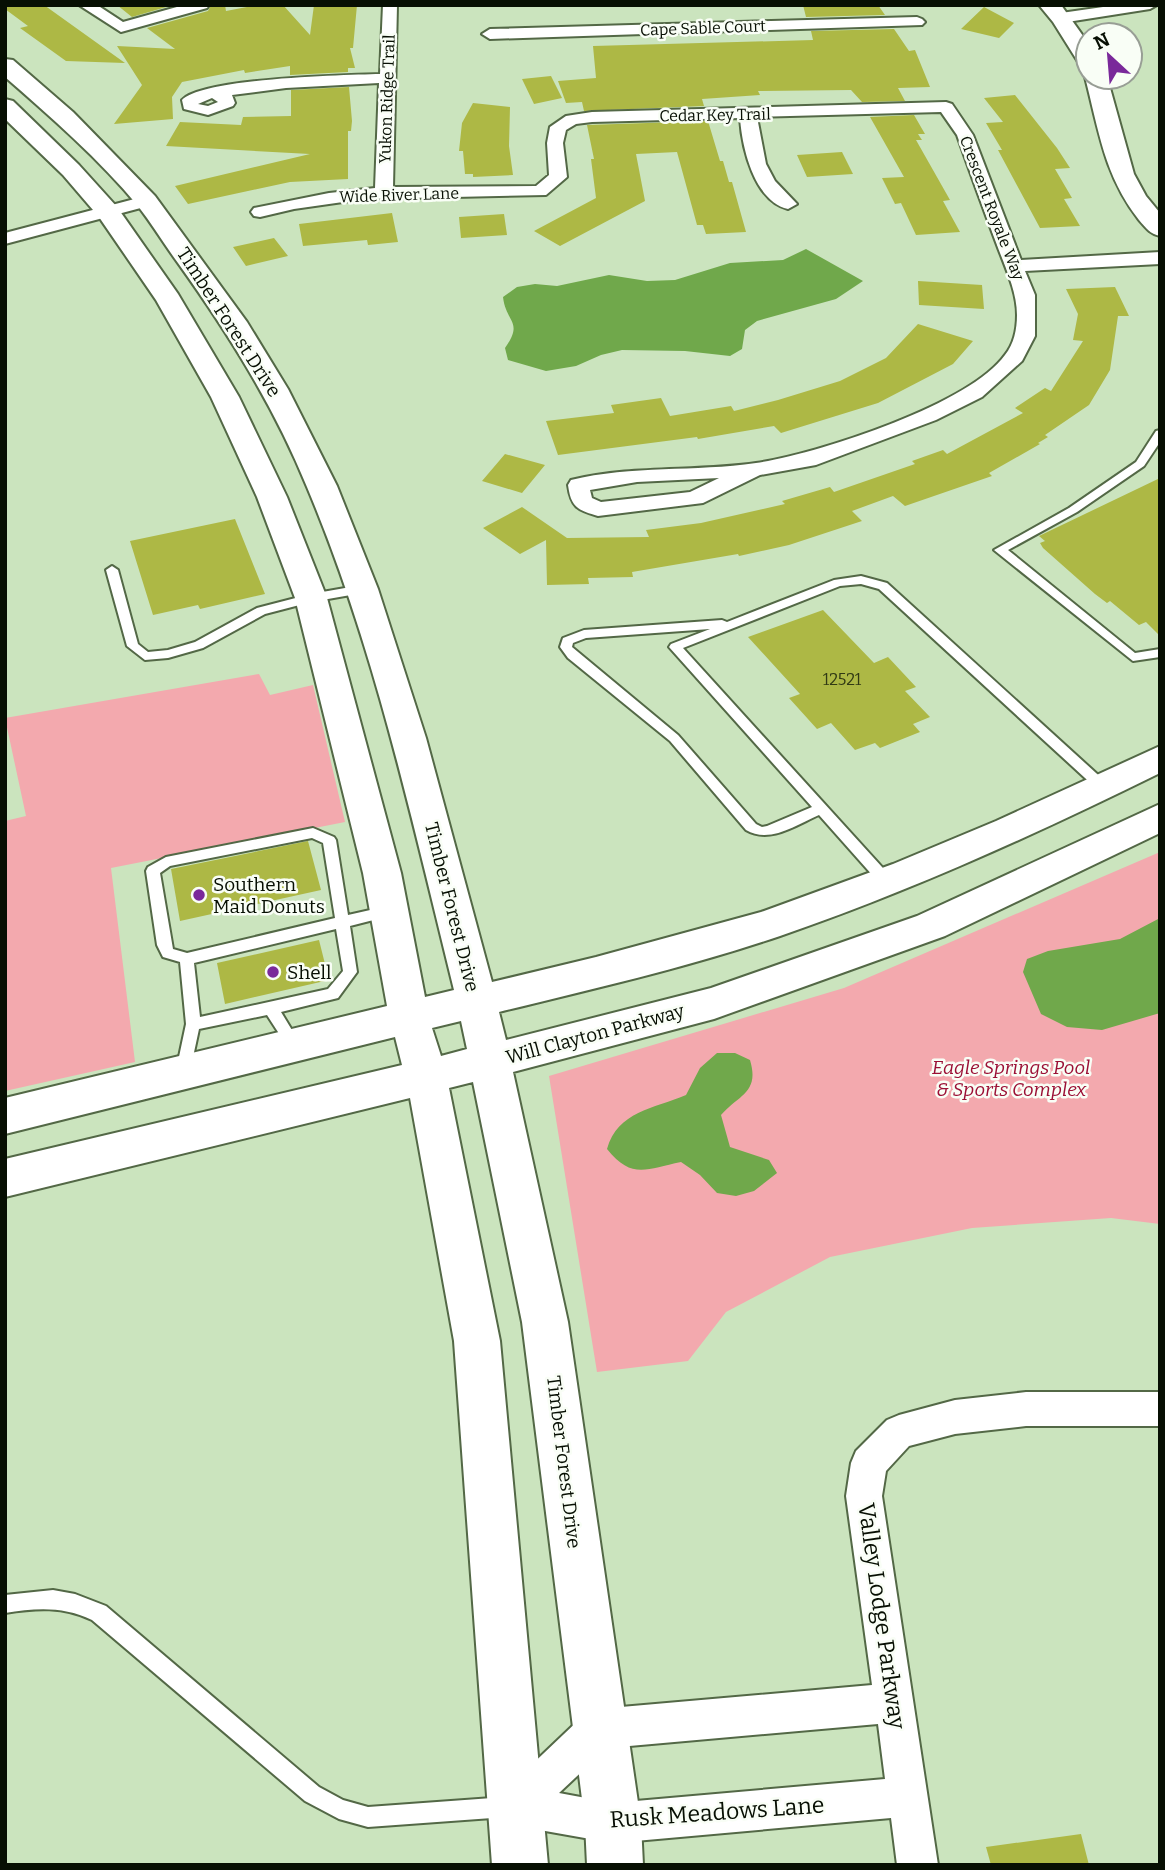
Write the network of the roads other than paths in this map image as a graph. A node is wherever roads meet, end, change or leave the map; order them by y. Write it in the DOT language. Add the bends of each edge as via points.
graph roads {
  1 [pos="86,5"];
  2 [pos="202,5"];
  3 [pos="390,5"];
  4 [pos="905,5"];
  5 [pos="1150,5"];
  6 [pos="1055,12"];
  7 [pos="490,34"];
  8 [pos="1074,40"];
  9 [pos="5,65"];
  10 [pos="386,78"];
  11 [pos="1100,91"];
  12 [pos="213,93"];
  13 [pos="5,106"];
  14 [pos="946,107"];
  15 [pos="748,114"];
  16 [pos="540,191"];
  17 [pos="384,193"];
  18 [pos="146,201"];
  19 [pos="788,204"];
  20 [pos="108,212"];
  21 [pos="260,212"];
  22 [pos="1160,229"];
  23 [pos="5,239"];
  24 [pos="1160,258"];
  25 [pos="1016,266"];
  26 [pos="238,328"];
  27 [pos="193,339"];
  28 [pos="1160,433"];
  29 [pos="754,470"];
  30 [pos="113,570"];
  31 [pos="362,589"];
  32 [pos="311,598"];
  33 [pos="737,623"];
  34 [pos="1160,653"];
  35 [pos="1160,758"];
  36 [pos="1102,786"];
  37 [pos="821,808"];
  38 [pos="1160,817"];
  39 [pos="887,881"];
  40 [pos="389,911"];
  41 [pos="341,922"];
  42 [pos="187,959"];
  43 [pos="477,1001"];
  44 [pos="271,1008"];
  45 [pos="409,1017"];
  46 [pos="193,1024"];
  47 [pos="294,1045"];
  48 [pos="488,1062"];
  49 [pos="183,1072"];
  50 [pos="426,1075"];
  51 [pos="5,1116"];
  52 [pos="5,1178"];
  53 [pos="1160,1409"];
  54 [pos="5,1604"];
  55 [pos="894,1703"];
  56 [pos="598,1729"];
  57 [pos="907,1797"];
  58 [pos="517,1806"];
  59 [pos="614,1844"];
  60 [pos="520,1865"];
  61 [pos="918,1865"];
  1 -- 2 [label="street" via="121,27"];
  3 -- 10 [label="street, Yukon Ridge Trail"];
  4 -- 7 [label="street, Cape Sable Court" via="917,22"];
  5 -- 6 [label="street"];
  6 -- 8 [label="main road"];
  9 -- 18 [label="main road, Timber Forest Drive" via="82,134"];
  10 -- 12 [label="street" via="299,82"];
  10 -- 17 [label="street, Yukon Ridge Trail"];
  11 -- 22 [label="main road" via="1122,174"];
  13 -- 20 [label="main road, Timber Forest Drive"];
  14 -- 15 [label="street, Cedar Key Trail"];
  14 -- 25 [label="street, Crescent Royale Way" via="965,135"];
  15 -- 16 [label="street, Cedar Key Trail" via="572,120 558,127 555,137 558,177"];
  15 -- 19 [label="street" via="756,164 770,189"];
  16 -- 17 [label="street, Wide River Lane"];
  17 -- 21 [label="street, Wide River Lane" via="319,198"];
  18 -- 20 [label="street"];
  18 -- 26 [label="main road, Timber Forest Drive"];
  20 -- 23 [label="street"];
  20 -- 27 [label="main road, Timber Forest Drive"];
  24 -- 25 [label="street"];
  25 -- 29 [label="street, Crescent Royale Way" via="1025,295 1027,326 1015,356 975,393 894,430 808,460"];
  26 -- 27 [label="main road"];
  26 -- 31 [label="main road, Timber Forest Drive" via="274,389 321,486"];
  27 -- 32 [label="main road, Timber Forest Drive" via="272,497"];
  28 -- 34 [label="lane" via="1140,464 1073,510 1000,550 1133,657"];
  29 -- 29 [label="street, Crescent Royale Way" via="622,477 579,485 581,501 598,509 695,498"];
  30 -- 32 [label="lane" via="133,646 145,656 199,645 261,611"];
  31 -- 32 [label="lane"];
  31 -- 43 [label="main road, Timber Forest Drive" via="409,738"];
  32 -- 40 [label="main road, Timber Forest Drive"];
  33 -- 36 [label="lane" via="838,583 861,580 883,586"];
  33 -- 37 [label="lane" via="675,647"];
  33 -- 37 [label="lane" via="584,635 566,641 566,647 674,738 751,827 769,831"];
  35 -- 36 [label="main road"];
  36 -- 39 [label="main road" via="1009,831"];
  37 -- 39 [label="lane"];
  38 -- 48 [label="main road, Will Clayton Parkway" via="931,926 714,1003"];
  39 -- 43 [label="main road" via="678,952"];
  40 -- 41 [label="lane"];
  40 -- 45 [label="main road, Timber Forest Drive"];
  41 -- 42 [label="lane"];
  41 -- 42 [label="lane" via="329,840 319,834 166,862 153,871 164,945 168,953"];
  41 -- 44 [label="lane" via="350,972 333,994"];
  42 -- 46 [label="lane"];
  43 -- 45 [label="main road"];
  43 -- 48 [label="main road, Timber Forest Drive"];
  44 -- 46 [label="lane"];
  44 -- 47 [label="lane"];
  45 -- 47 [label="main road"];
  45 -- 50 [label="main road, Timber Forest Drive"];
  46 -- 49 [label="lane"];
  47 -- 49 [label="main road"];
  48 -- 50 [label="main road, Will Clayton Parkway"];
  48 -- 56 [label="main road, Timber Forest Drive" via="545,1321"];
  49 -- 51 [label="main road"];
  50 -- 52 [label="main road, Will Clayton Parkway"];
  50 -- 58 [label="main road, Timber Forest Drive" via="477,1341"];
  53 -- 55 [label="street, Valley Lodge Parkway" via="1026,1409 955,1418 899,1432 869,1463 864,1496"];
  54 -- 58 [label="lane" via="46,1597 75,1601 99,1613 312,1794 339,1809 368,1817"];
  55 -- 56 [label="street"];
  55 -- 57 [label="street, Valley Lodge Parkway"];
  56 -- 58 [label="street"];
  56 -- 59 [label="main road, Timber Forest Drive"];
  57 -- 59 [label="street, Rusk Meadows Lane"];
  57 -- 61 [label="street, Valley Lodge Parkway"];
  58 -- 59 [label="street, Rusk Meadows Lane"];
  58 -- 60 [label="main road, Timber Forest Drive"];
}
